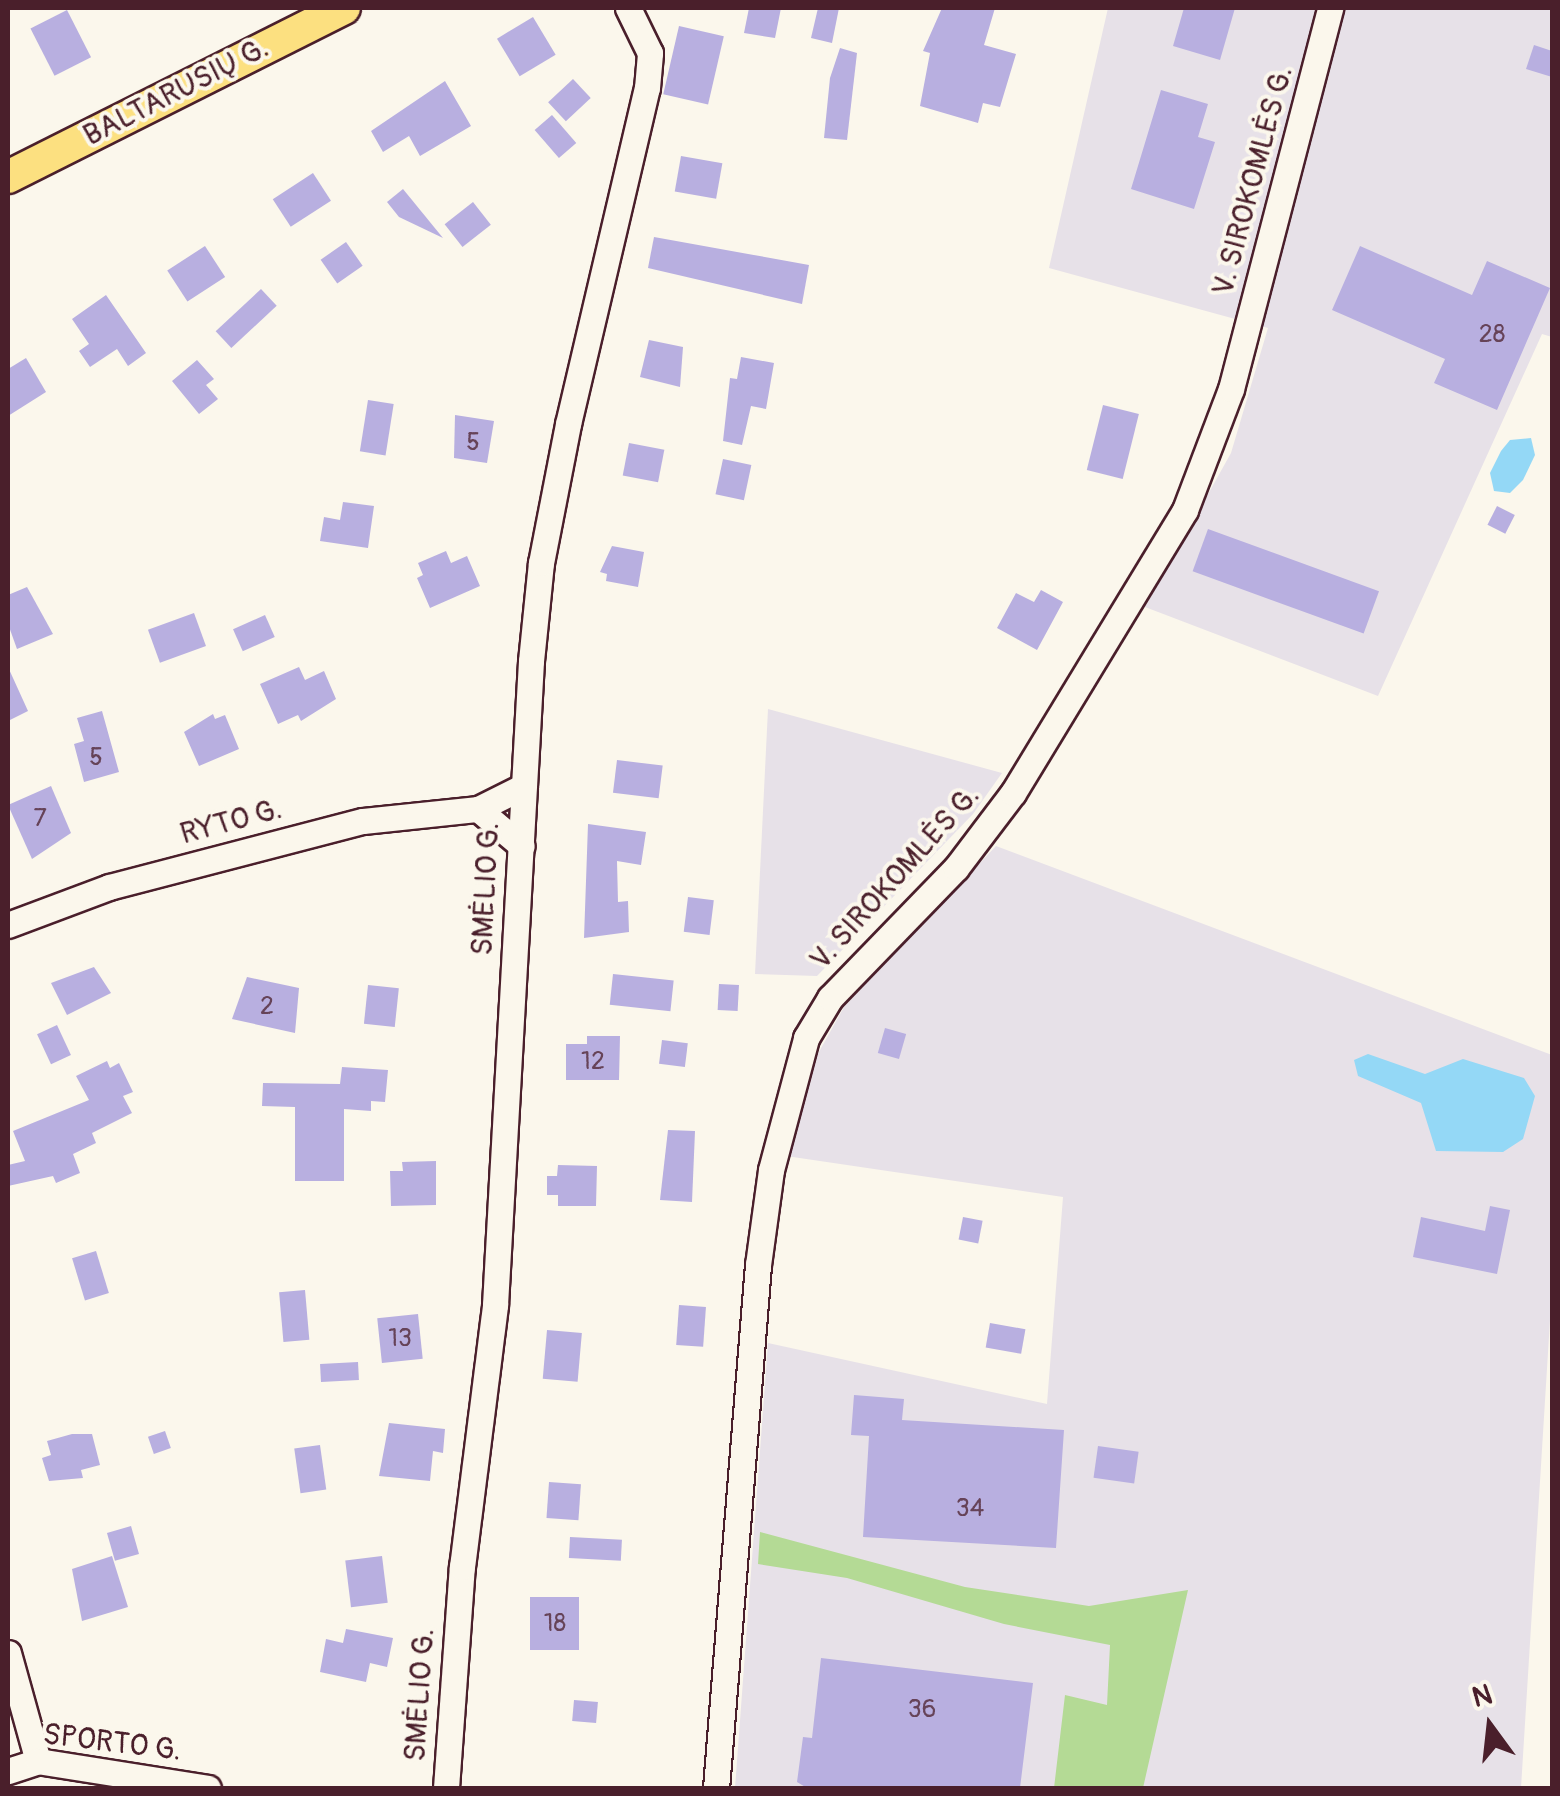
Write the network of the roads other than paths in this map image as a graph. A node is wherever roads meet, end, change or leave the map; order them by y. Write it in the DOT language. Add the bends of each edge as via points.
graph roads {
  1 [pos="344,8"];
  2 [pos="628,8"];
  3 [pos="1330,8"];
  4 [pos="8,177"];
  5 [pos="524,786"];
  6 [pos="478,810"];
  7 [pos="522,846"];
  8 [pos="8,925"];
  9 [pos="8,1652"];
  10 [pos="38,1761"];
  11 [pos="8,1770"];
  12 [pos="208,1788"];
  13 [pos="446,1788"];
  14 [pos="716,1788"];
  1 -- 4 [label="main road, BALTARUSIŲ G."];
  2 -- 5 [label="street, SMĖLIO G." via="650,53 647,88 541,562"];
  3 -- 14 [label="street, V. SIROKOMLĖS G." via="1232,389 1185,510 1014,793 956,868 830,998 806,1038 771,1170 758,1265"];
  5 -- 6 [label="street, RYTO G."];
  5 -- 7 [label="street, SMĖLIO G."];
  6 -- 7 [label="street"];
  6 -- 8 [label="street, RYTO G." via="362,821 109,887"];
  7 -- 13 [label="street, SMĖLIO G." via="496,1305 462,1567"];
  9 -- 10 [label="street"];
  10 -- 11 [label="street, SPORTO G."];
  10 -- 12 [label="street, SPORTO G."];
}
